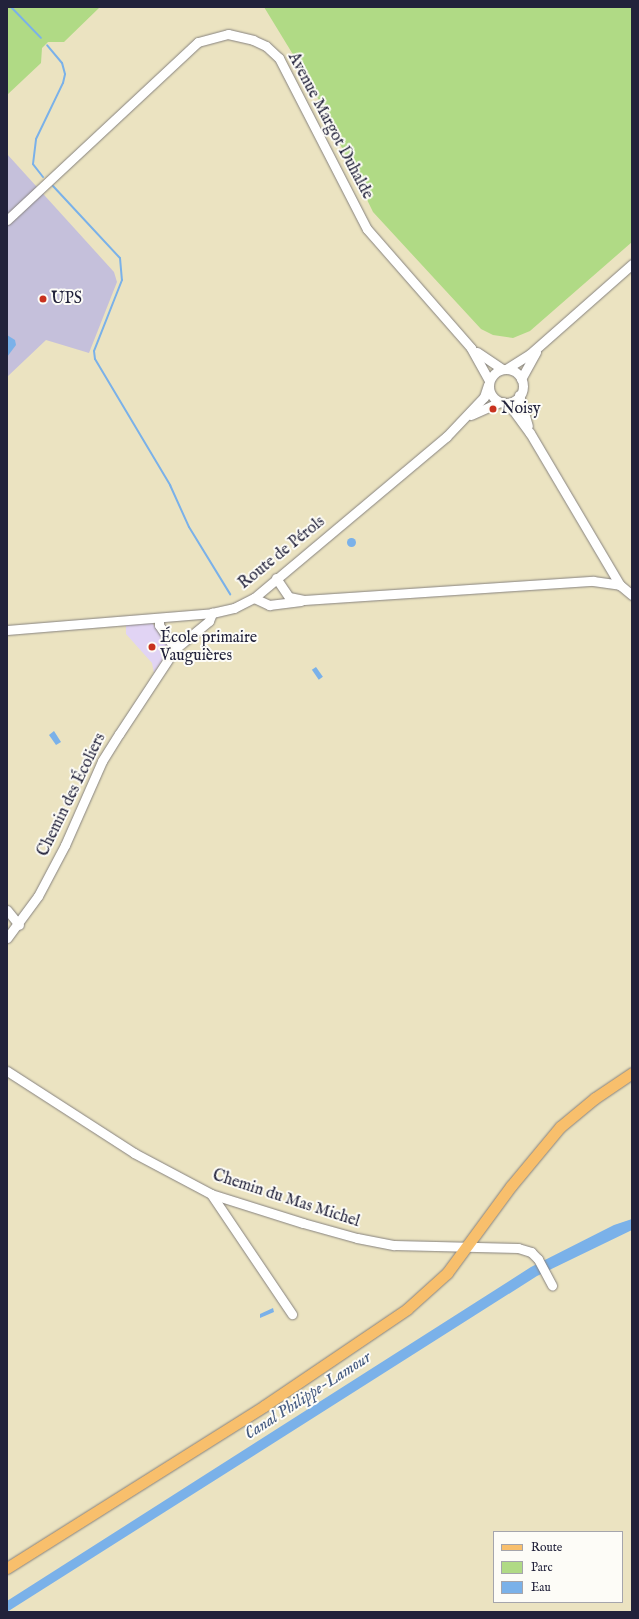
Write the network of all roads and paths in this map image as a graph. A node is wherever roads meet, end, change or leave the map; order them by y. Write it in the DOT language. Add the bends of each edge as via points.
graph roads {
  1 [pos="7,220"];
  2 [pos="632,264"];
  3 [pos="545,342"];
  4 [pos="471,348"];
  5 [pos="504,369"];
  6 [pos="521,379"];
  7 [pos="489,383"];
  8 [pos="519,396"];
  9 [pos="501,402"];
  10 [pos="466,418"];
  11 [pos="530,433"];
  12 [pos="276,578"];
  13 [pos="620,585"];
  14 [pos="632,595"];
  15 [pos="254,598"];
  16 [pos="304,600"];
  17 [pos="212,613"];
  18 [pos="159,618"];
  19 [pos="7,630"];
  20 [pos="175,648"];
  21 [pos="7,910"];
  22 [pos="19,925"];
  23 [pos="7,938"];
  24 [pos="7,1071"];
  25 [pos="632,1074"];
  26 [pos="211,1194"];
  27 [pos="467,1247"];
  28 [pos="552,1285"];
  29 [pos="292,1314"];
  30 [pos="7,1568"];
  1 -- 4 [label="street, Avenue Margot Duhalde" via="189,49 198,42 214,36 238,36 266,46 279,58 367,229"];
  2 -- 3 [label="street"];
  3 -- 5 [label="street" via="516,364"];
  3 -- 6 [label="street" via="532,357"];
  4 -- 5 [label="street, Avenue Margot Duhalde"];
  4 -- 7 [label="street, Avenue Margot Duhalde"];
  5 -- 6 [label="street" via="515,372"];
  5 -- 7 [label="street"];
  6 -- 8 [label="street" via="522,390"];
  7 -- 9 [label="street" via="492,395"];
  7 -- 10 [label="street, Route de Pérols" via="484,397"];
  8 -- 9 [label="street" via="512,401"];
  8 -- 11 [label="street"];
  9 -- 10 [label="street, Route de Pérols"];
  9 -- 11 [label="street" via="513,410"];
  10 -- 12 [label="street, Route de Pérols"];
  11 -- 13 [label="street"];
  12 -- 15 [label="street, Route de Pérols"];
  12 -- 16 [label="street" via="289,597"];
  13 -- 14 [label="street"];
  13 -- 16 [label="street" via="593,581"];
  15 -- 16 [label="street" via="269,605"];
  15 -- 17 [label="street, Route de Pérols" via="234,608"];
  17 -- 18 [label="street, Route de Pérols"];
  17 -- 20 [label="street, Chemin des Écoliers" via="209,621"];
  18 -- 19 [label="street, Route de Pérols"];
  18 -- 20 [label="street" via="159,625"];
  20 -- 22 [label="street, Chemin des Écoliers" via="102,761 65,845 38,896"];
  21 -- 22 [label="street"];
  22 -- 23 [label="street, Chemin des Écoliers"];
  24 -- 26 [label="street, Chemin du Mas Michel" via="134,1153"];
  25 -- 27 [label="main road" via="595,1098 550,1138"];
  26 -- 27 [label="street, Chemin du Mas Michel" via="357,1238 394,1245"];
  26 -- 29 [label="street"];
  27 -- 28 [label="street, Chemin du Mas Michel" via="518,1248 531,1252 548,1274"];
  27 -- 30 [label="main road" via="432,1288 380,1329 264,1406"];
}
